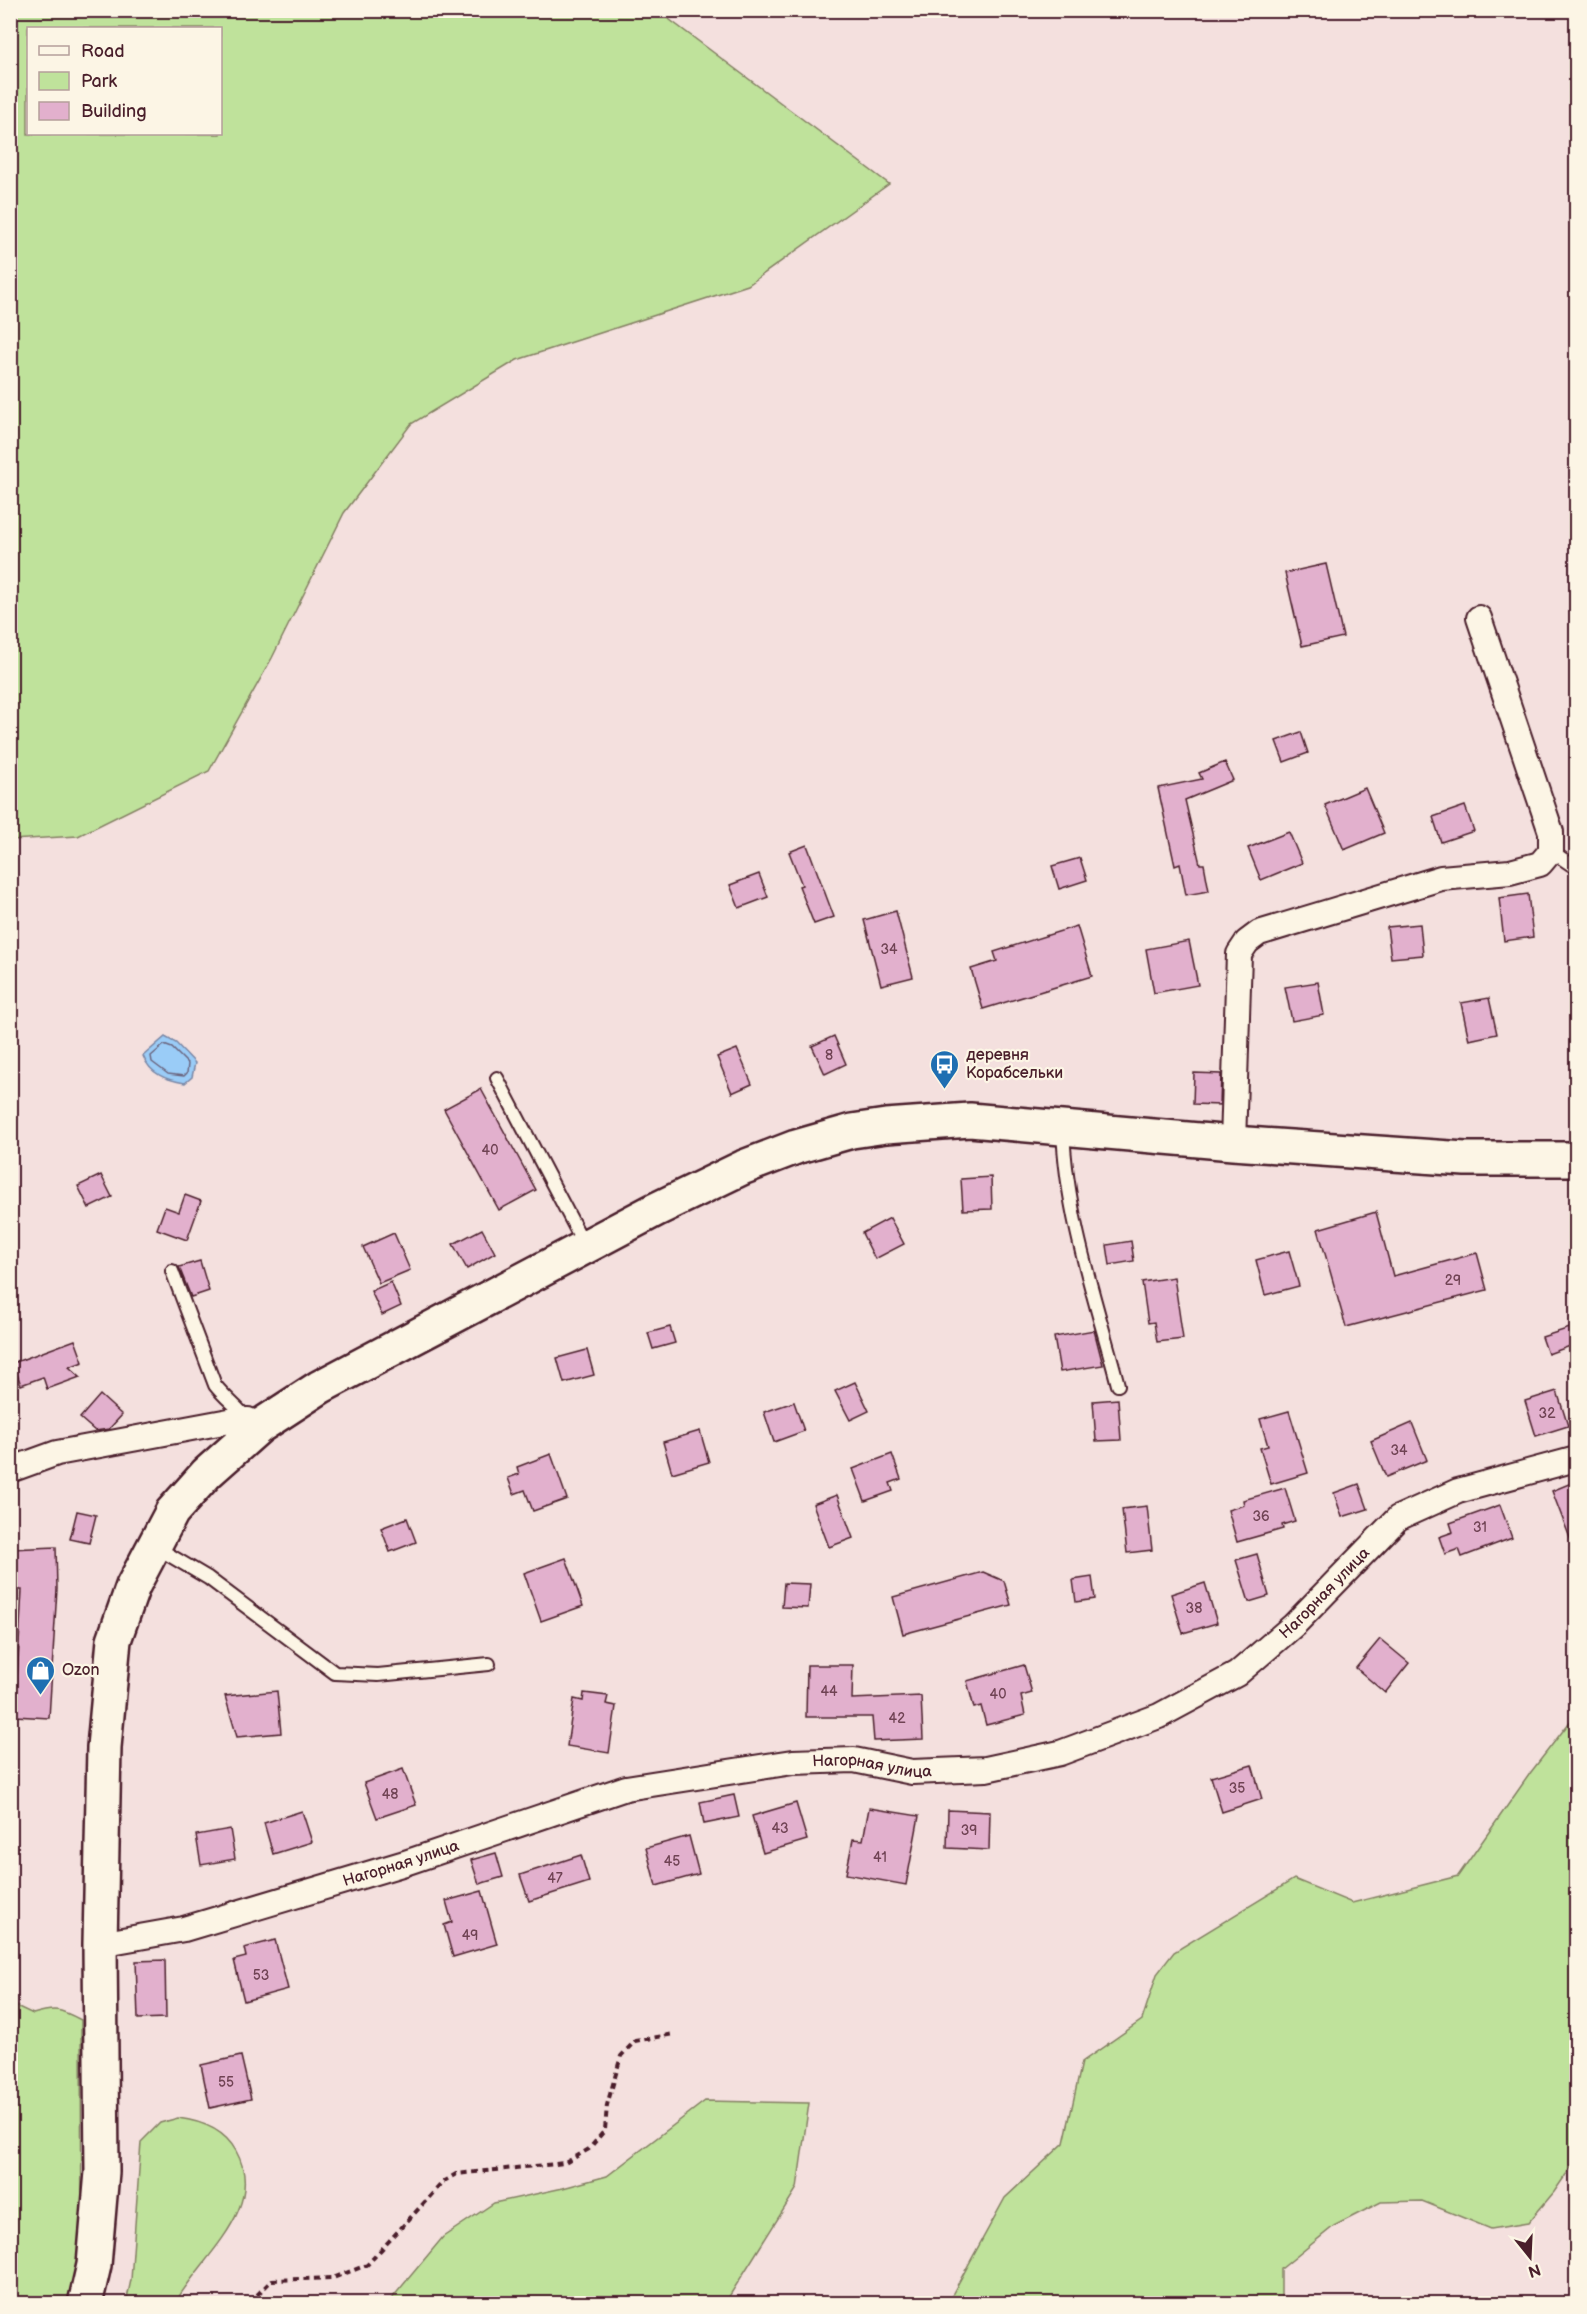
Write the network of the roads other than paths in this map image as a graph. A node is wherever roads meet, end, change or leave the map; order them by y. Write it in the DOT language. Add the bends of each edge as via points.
graph roads {
  1 [pos="1479,618"];
  2 [pos="1551,851"];
  3 [pos="1576,868"];
  4 [pos="497,1078"];
  5 [pos="1063,1128"];
  6 [pos="1233,1143"];
  7 [pos="1576,1159"];
  8 [pos="585,1247"];
  9 [pos="172,1271"];
  10 [pos="1118,1385"];
  11 [pos="254,1423"];
  12 [pos="1576,1459"];
  13 [pos="10,1470"];
  14 [pos="153,1545"];
  15 [pos="489,1664"];
  16 [pos="100,1944"];
  17 [pos="85,2304"];
  1 -- 2 [label="street" via="1551,832"];
  2 -- 3 [label="lane"];
  2 -- 6 [label="street" via="1540,864 1510,872 1441,878 1259,933 1247,942 1239,954"];
  4 -- 8 [label="lane"];
  5 -- 6 [label="main road"];
  5 -- 8 [label="main road" via="970,1120 852,1131 744,1167"];
  5 -- 10 [label="lane" via="1064,1163 1080,1243"];
  6 -- 7 [label="main road" via="1465,1159"];
  8 -- 11 [label="main road"];
  9 -- 11 [label="lane" via="215,1385"];
  11 -- 13 [label="street" via="229,1421 57,1453"];
  11 -- 14 [label="main road" via="172,1512"];
  12 -- 16 [label="street, Нагорная улица" via="1458,1491 1398,1518 1294,1625 1237,1674 1159,1716 1060,1753 986,1769 912,1772 854,1760 793,1762 626,1788 405,1863 184,1929"];
  14 -- 15 [label="lane" via="208,1578 335,1673 378,1675"];
  14 -- 16 [label="main road" via="114,1640 104,1748"];
  16 -- 17 [label="main road" via="102,2172 94,2265"];
}
